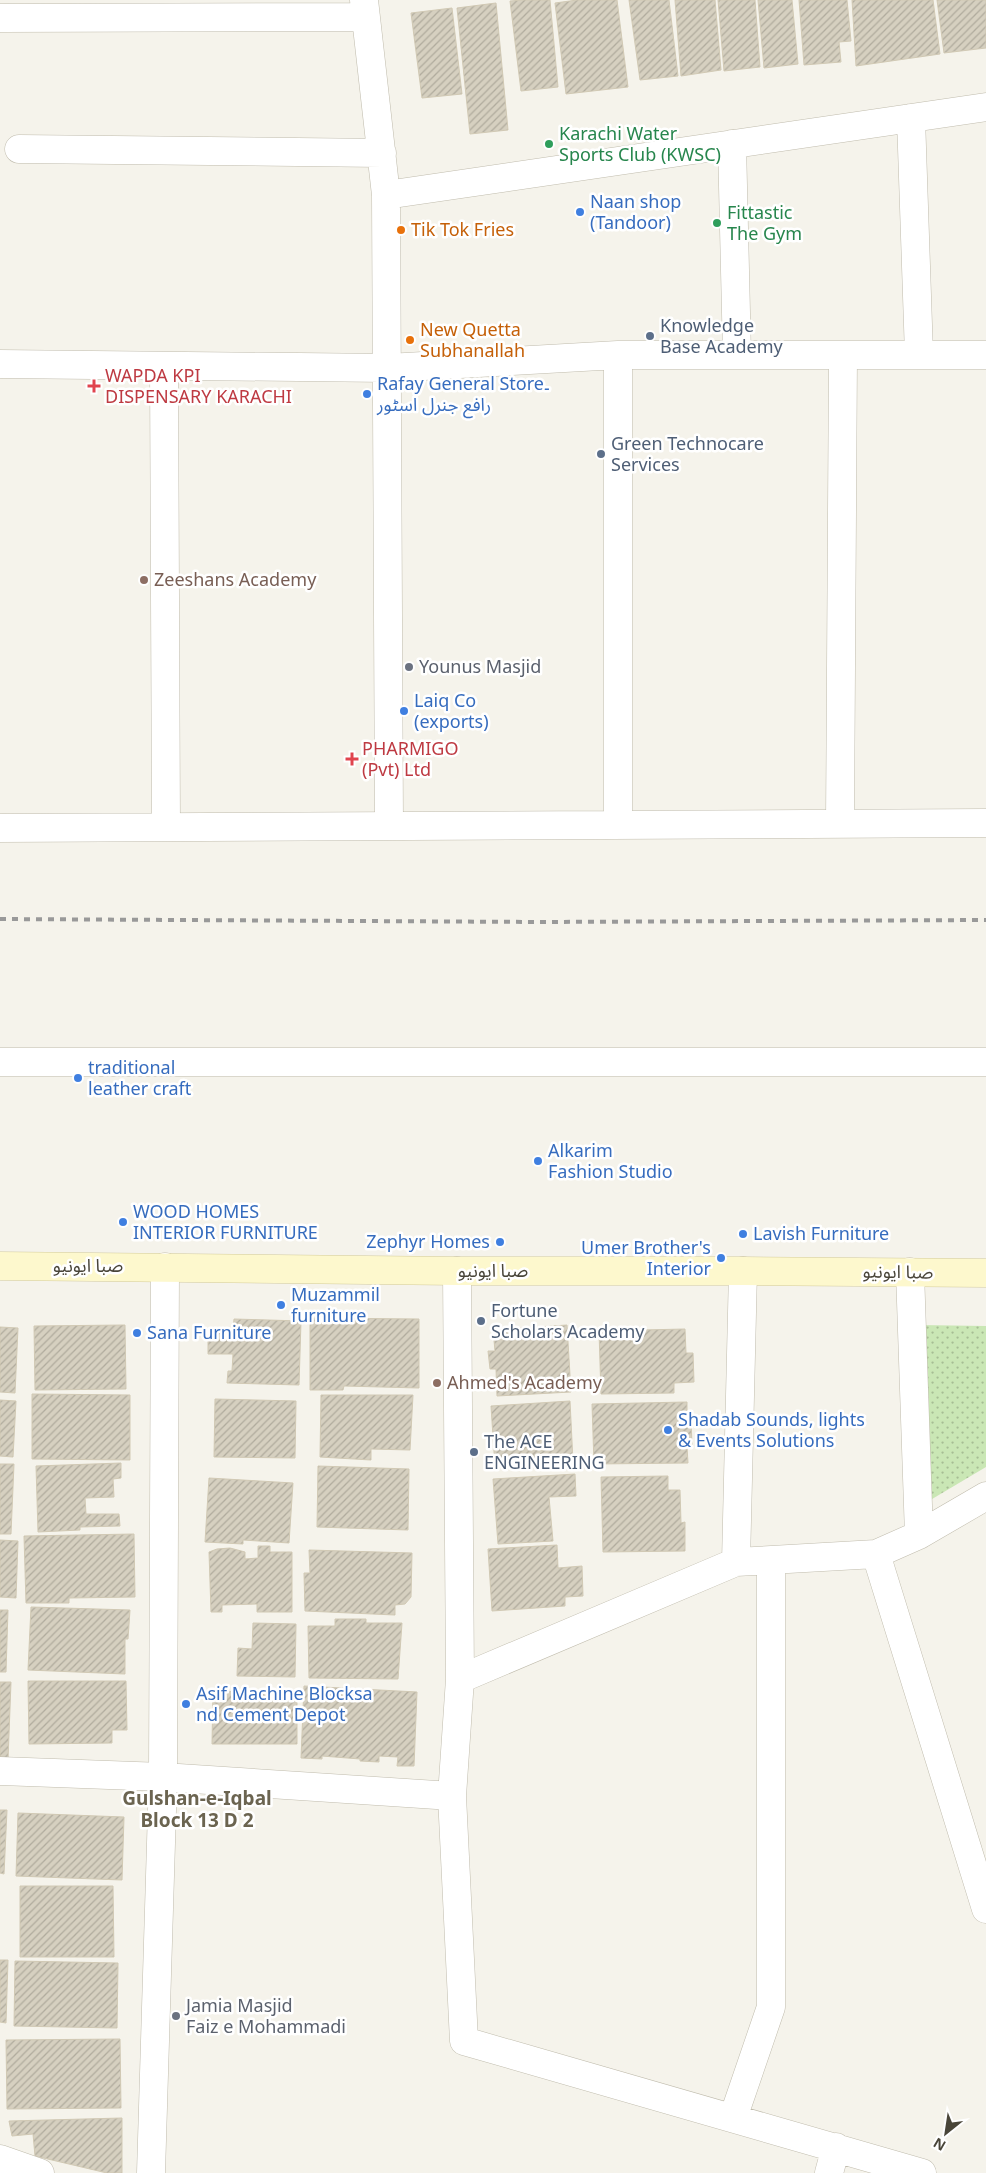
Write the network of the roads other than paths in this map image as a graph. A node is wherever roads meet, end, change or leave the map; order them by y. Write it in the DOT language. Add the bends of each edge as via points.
graph roads {
  1 [pos="365,9"];
  2 [pos="0,18"];
  3 [pos="986,107"];
  4 [pos="910,118"];
  5 [pos="732,144"];
  6 [pos="19,150"];
  7 [pos="382,153"];
  8 [pos="386,194"];
  9 [pos="986,354"];
  10 [pos="618,355"];
  11 [pos="736,355"];
  12 [pos="843,355"];
  13 [pos="919,355"];
  14 [pos="0,364"];
  15 [pos="164,366"];
  16 [pos="388,368"];
  17 [pos="840,824"];
  18 [pos="986,824"];
  19 [pos="618,825"];
  20 [pos="389,826"];
  21 [pos="166,827"];
  22 [pos="0,828"];
  23 [pos="0,1062"];
  24 [pos="986,1062"];
  25 [pos="0,1266"];
  26 [pos="165,1267"];
  27 [pos="743,1271"];
  28 [pos="457,1272"];
  29 [pos="910,1272"];
  30 [pos="986,1273"];
  31 [pos="986,1496"];
  32 [pos="919,1535"];
  33 [pos="876,1554"];
  34 [pos="770,1560"];
  35 [pos="736,1562"];
  36 [pos="460,1679"];
  37 [pos="0,1772"];
  38 [pos="164,1777"];
  39 [pos="452,1796"];
  40 [pos="986,1909"];
  41 [pos="734,2118"];
  42 [pos="836,2147"];
  43 [pos="0,2159"];
  44 [pos="40,2173"];
  45 [pos="152,2173"];
  46 [pos="829,2173"];
  47 [pos="922,2173"];
  1 -- 2 [label="street"];
  1 -- 7 [label="street"];
  3 -- 4 [label="street"];
  4 -- 5 [label="street"];
  4 -- 13 [label="street"];
  5 -- 8 [label="street"];
  5 -- 11 [label="street"];
  6 -- 7 [label="street"];
  7 -- 8 [label="street"];
  8 -- 16 [label="street"];
  9 -- 13 [label="street"];
  10 -- 11 [label="street"];
  10 -- 16 [label="street"];
  10 -- 19 [label="street"];
  11 -- 12 [label="street"];
  12 -- 13 [label="street"];
  12 -- 17 [label="street"];
  14 -- 15 [label="street"];
  15 -- 16 [label="street"];
  15 -- 21 [label="street"];
  16 -- 20 [label="street"];
  17 -- 18 [label="street"];
  17 -- 19 [label="street"];
  19 -- 20 [label="street"];
  20 -- 21 [label="street"];
  21 -- 22 [label="street"];
  23 -- 24 [label="street"];
  25 -- 26 [label="main road, صبا ایونیو"];
  26 -- 28 [label="main road, صبا ایونیو"];
  26 -- 38 [label="street"];
  27 -- 28 [label="main road, صبا ایونیو"];
  27 -- 29 [label="main road, صبا ایونیو"];
  27 -- 35 [label="street"];
  28 -- 36 [label="street"];
  29 -- 30 [label="main road, صبا ایونیو"];
  29 -- 32 [label="street"];
  31 -- 32 [label="street"];
  32 -- 33 [label="street"];
  33 -- 34 [label="street"];
  33 -- 40 [label="street"];
  34 -- 35 [label="street"];
  34 -- 41 [label="street" via="771,2007"];
  35 -- 36 [label="street"];
  36 -- 39 [label="street"];
  37 -- 38 [label="street"];
  38 -- 39 [label="street"];
  38 -- 45 [label="street"];
  39 -- 41 [label="street" via="464,2041"];
  41 -- 42 [label="street"];
  42 -- 46 [label="street"];
  42 -- 47 [label="street"];
  43 -- 44 [label="street"];
}
